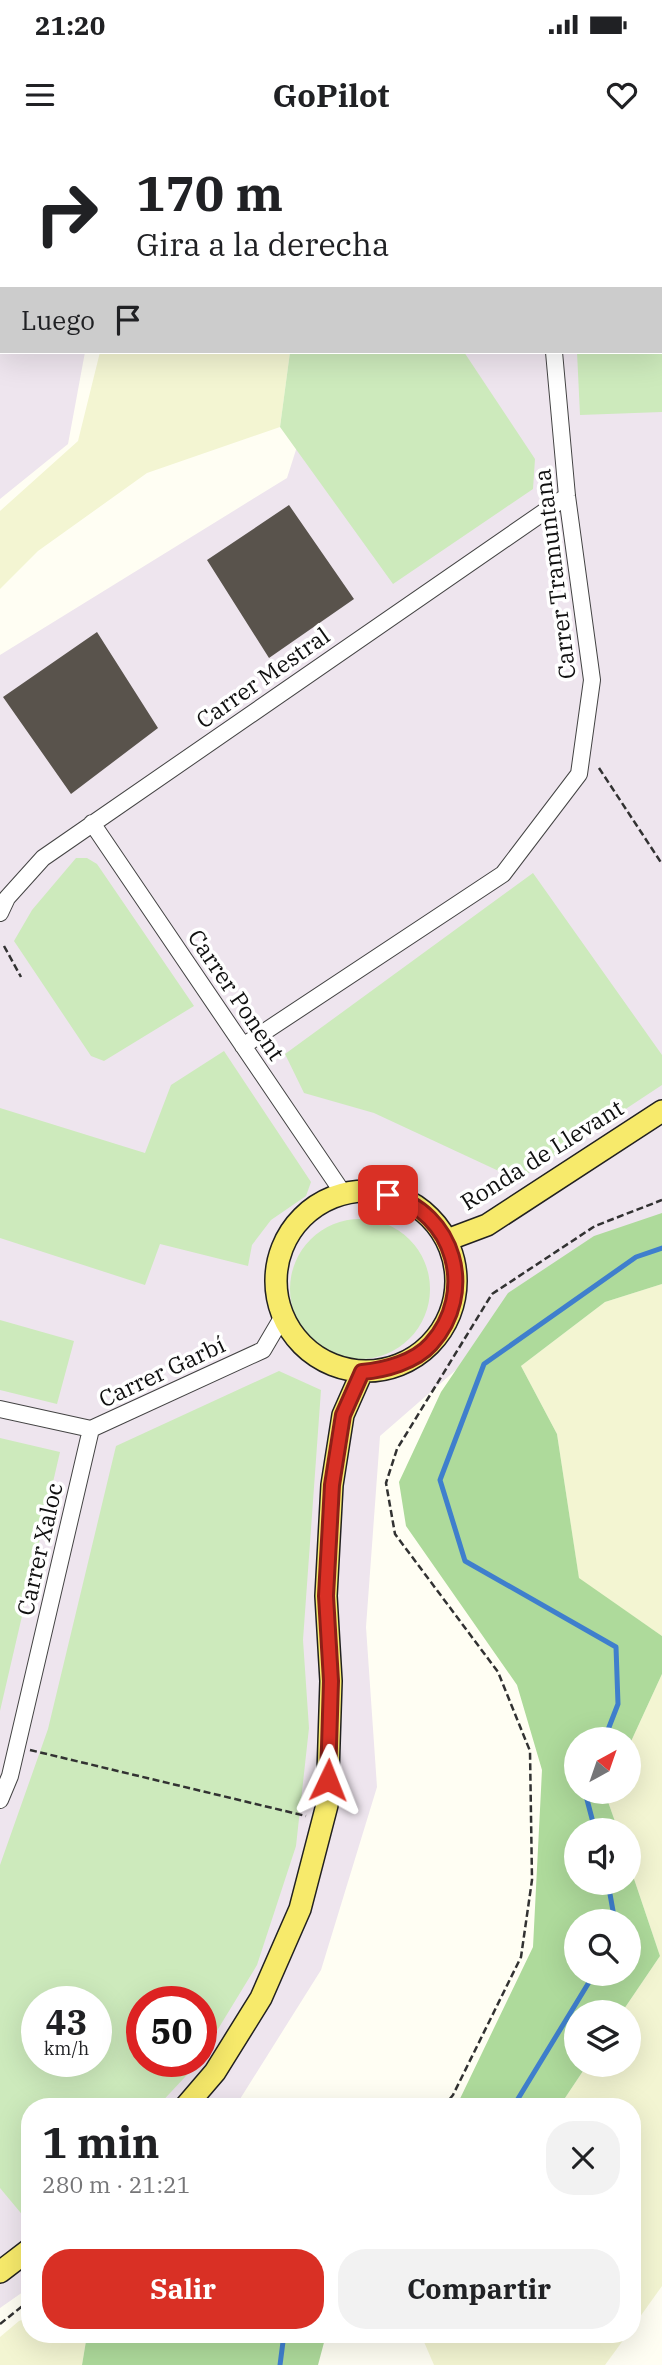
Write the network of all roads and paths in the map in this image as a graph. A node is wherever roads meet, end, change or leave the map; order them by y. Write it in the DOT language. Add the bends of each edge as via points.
graph roads {
  1 [pos="554,354"];
  2 [pos="567,496"];
  3 [pos="599,768"];
  4 [pos="92,823"];
  5 [pos="662,864"];
  6 [pos="0,913"];
  7 [pos="4,946"];
  8 [pos="21,977"];
  9 [pos="243,1046"];
  10 [pos="662,1111"];
  11 [pos="343,1193"];
  12 [pos="662,1200"];
  13 [pos="447,1240"];
  14 [pos="283,1316"];
  15 [pos="362,1372"];
  16 [pos="0,1409"];
  17 [pos="91,1429"];
  18 [pos="17,1746"];
  19 [pos="0,1800"];
  20 [pos="308,1816"];
  21 [pos="193,2098"];
  22 [pos="450,2098"];
  23 [pos="21,2256"];
  24 [pos="0,2272"];
  25 [pos="21,2307"];
  26 [pos="0,2324"];
  1 -- 2 [label="street, Carrer Tramuntana"];
  2 -- 4 [label="street, Carrer Mestral"];
  2 -- 9 [label="street, Carrer Tramuntana" via="592,680 579,774 503,874"];
  3 -- 5 [label="path"];
  4 -- 6 [label="street, Carrer Mestral" via="43,858 7,898"];
  4 -- 9 [label="street, Carrer Ponent"];
  7 -- 8 [label="path"];
  9 -- 11 [label="street, Carrer Ponent"];
  10 -- 13 [label="main road, Ronda de Llevant" via="487,1225"];
  11 -- 13 [label="main road" via="373,1191 403,1199 428,1215"];
  11 -- 14 [label="main road" via="299,1220 282,1246 276,1269"];
  12 -- 22 [label="path" via="595,1226 492,1294 397,1449 386,1483 395,1534 498,1672 530,1751 532,1880 521,1957"];
  13 -- 15 [label="main road" via="457,1287 448,1321 429,1347 389,1369"];
  14 -- 15 [label="main road" via="300,1343 331,1365"];
  14 -- 17 [label="street, Carrer Garbí" via="263,1350"];
  15 -- 21 [label="main road" via="343,1415 332,1485 326,1596 331,1681 327,1805 300,1909 261,1998 215,2072"];
  16 -- 17 [label="street, Carrer Garbí"];
  17 -- 18 [label="street, Carrer Xaloc"];
  18 -- 19 [label="street, Carrer Xaloc"];
  18 -- 20 [label="path"];
  23 -- 24 [label="main road"];
  25 -- 26 [label="path"];
}
